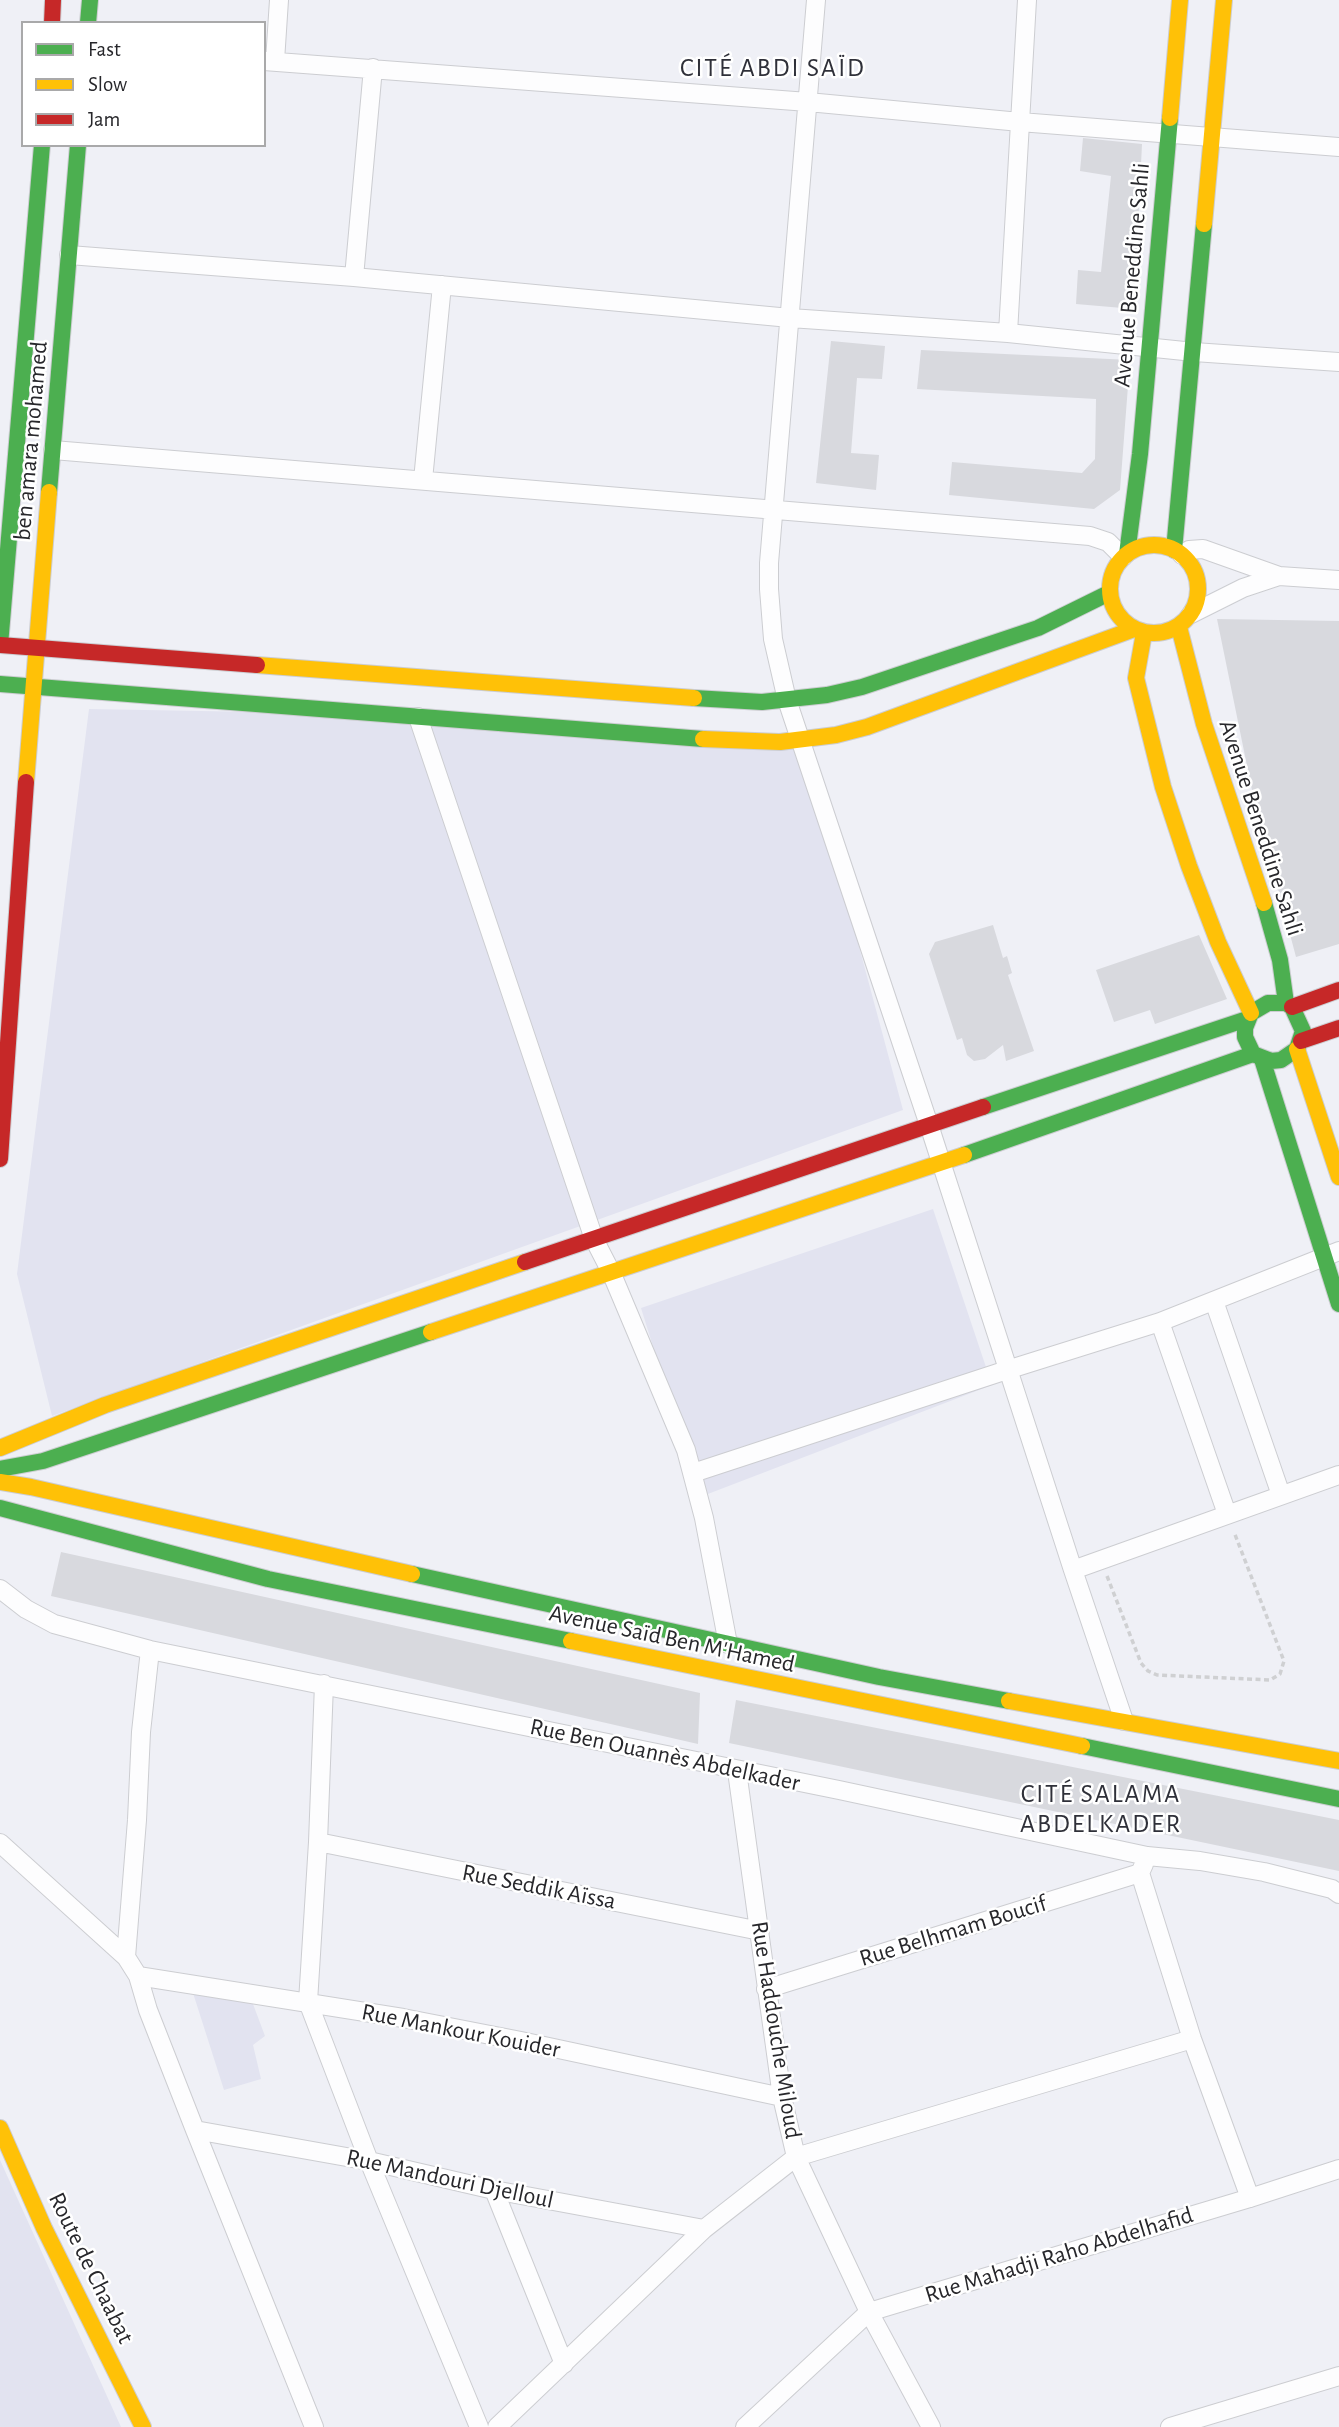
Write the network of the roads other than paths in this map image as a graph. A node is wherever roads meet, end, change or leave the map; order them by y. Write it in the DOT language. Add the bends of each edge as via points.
graph roads {
  1 [pos="53,0"];
  2 [pos="90,0"];
  3 [pos="279,0"];
  4 [pos="816,0"];
  5 [pos="1027,0"];
  6 [pos="1180,0"];
  7 [pos="1224,0"];
  8 [pos="52,21"];
  9 [pos="88,21"];
  10 [pos="270,61"];
  11 [pos="373,68"];
  12 [pos="808,102"];
  13 [pos="1020,122"];
  14 [pos="1168,132"];
  15 [pos="1212,137"];
  16 [pos="42,147"];
  17 [pos="78,147"];
  18 [pos="1339,147"];
  19 [pos="69,255"];
  20 [pos="354,277"];
  21 [pos="442,285"];
  22 [pos="790,318"];
  23 [pos="1007,332"];
  24 [pos="1148,347"];
  25 [pos="1194,352"];
  26 [pos="1339,362"];
  27 [pos="9,449"];
  28 [pos="53,450"];
  29 [pos="424,480"];
  30 [pos="774,509"];
  31 [pos="1178,552"];
  32 [pos="1125,555"];
  33 [pos="1279,576"];
  34 [pos="1339,580"];
  35 [pos="1109,593"];
  36 [pos="1185,620"];
  37 [pos="1139,631"];
  38 [pos="0,645"];
  39 [pos="36,647"];
  40 [pos="0,684"];
  41 [pos="33,687"];
  42 [pos="787,700"];
  43 [pos="418,717"];
  44 [pos="800,740"];
  45 [pos="1339,990"];
  46 [pos="1289,1005"];
  47 [pos="1249,1016"];
  48 [pos="1339,1028"];
  49 [pos="1299,1045"];
  50 [pos="1258,1056"];
  51 [pos="929,1125"];
  52 [pos="0,1159"];
  53 [pos="941,1163"];
  54 [pos="1339,1177"];
  55 [pos="594,1239"];
  56 [pos="1332,1254"];
  57 [pos="611,1272"];
  58 [pos="1214,1301"];
  59 [pos="1339,1304"];
  60 [pos="1160,1322"];
  61 [pos="1007,1370"];
  62 [pos="250,1375"];
  63 [pos="0,1448"];
  64 [pos="0,1469"];
  65 [pos="693,1474"];
  66 [pos="1339,1475"];
  67 [pos="0,1482"];
  68 [pos="1281,1495"];
  69 [pos="0,1508"];
  70 [pos="1227,1514"];
  71 [pos="1073,1570"];
  72 [pos="0,1589"];
  73 [pos="729,1644"];
  74 [pos="150,1650"];
  75 [pos="324,1684"];
  76 [pos="1124,1721"];
  77 [pos="1339,1761"];
  78 [pos="737,1771"];
  79 [pos="1339,1799"];
  80 [pos="318,1842"];
  81 [pos="0,1843"];
  82 [pos="1147,1856"];
  83 [pos="1140,1873"];
  84 [pos="1339,1894"];
  85 [pos="760,1931"];
  86 [pos="126,1957"];
  87 [pos="138,1976"];
  88 [pos="766,1989"];
  89 [pos="308,2002"];
  90 [pos="1192,2039"];
  91 [pos="782,2097"];
  92 [pos="0,2128"];
  93 [pos="195,2130"];
  94 [pos="796,2157"];
  95 [pos="369,2161"];
  96 [pos="1339,2169"];
  97 [pos="494,2190"];
  98 [pos="1250,2198"];
  99 [pos="704,2229"];
  100 [pos="869,2312"];
  101 [pos="564,2364"];
  102 [pos="1339,2376"];
  103 [pos="143,2427"];
  104 [pos="314,2427"];
  105 [pos="479,2427"];
  106 [pos="497,2427"];
  107 [pos="745,2427"];
  108 [pos="931,2427"];
  109 [pos="1170,2427"];
  1 -- 8 [label="street"];
  2 -- 9 [label="street"];
  3 -- 10 [label="street"];
  4 -- 12 [label="street"];
  5 -- 13 [label="street"];
  6 -- 14 [label="street, Avenue Beneddine Sahli"];
  7 -- 15 [label="street"];
  10 -- 11 [label="street"];
  11 -- 12 [label="street"];
  11 -- 20 [label="street"];
  12 -- 13 [label="street"];
  12 -- 22 [label="street"];
  13 -- 14 [label="street"];
  13 -- 23 [label="street"];
  14 -- 15 [label="street"];
  14 -- 24 [label="street, Avenue Beneddine Sahli"];
  15 -- 18 [label="street"];
  15 -- 25 [label="street"];
  16 -- 27 [label="street, ben amara mohamed"];
  17 -- 19 [label="street, ben amara mohamed"];
  19 -- 20 [label="street"];
  19 -- 28 [label="street, ben amara mohamed"];
  20 -- 21 [label="street"];
  21 -- 22 [label="street"];
  21 -- 29 [label="street"];
  22 -- 23 [label="street"];
  22 -- 30 [label="street"];
  23 -- 24 [label="street"];
  24 -- 25 [label="street"];
  24 -- 32 [label="street, Avenue Beneddine Sahli"];
  25 -- 26 [label="street"];
  25 -- 31 [label="street"];
  27 -- 38 [label="street, ben amara mohamed"];
  28 -- 29 [label="street"];
  28 -- 39 [label="street, ben amara mohamed"];
  29 -- 30 [label="street"];
  30 -- 32 [label="street" via="1090,536"];
  30 -- 42 [label="street" via="768,589 773,639"];
  31 -- 32 [label="street" via="1155,545"];
  31 -- 33 [label="street" via="1203,549"];
  31 -- 36 [label="street" via="1198,583 1196,604"];
  32 -- 35 [label="street" via="1112,573"];
  33 -- 34 [label="street"];
  33 -- 36 [label="street"];
  35 -- 37 [label="street" via="1117,614"];
  35 -- 42 [label="street" via="1038,628 862,687"];
  36 -- 37 [label="street" via="1162,633"];
  36 -- 46 [label="street, Avenue Beneddine Sahli" via="1203,724 1270,925"];
  37 -- 44 [label="street" via="867,727"];
  37 -- 47 [label="street" via="1136,678 1163,787"];
  38 -- 39 [label="street"];
  39 -- 41 [label="street, ben amara mohamed"];
  39 -- 42 [label="street" via="732,701"];
  40 -- 41 [label="street"];
  41 -- 43 [label="street"];
  41 -- 52 [label="street, ben amara mohamed"];
  42 -- 44 [label="street"];
  43 -- 44 [label="street" via="730,741"];
  43 -- 55 [label="street"];
  44 -- 51 [label="street"];
  45 -- 46 [label="street"];
  46 -- 47 [label="street" via="1268,1003"];
  46 -- 49 [label="street" via="1303,1031"];
  47 -- 50 [label="street" via="1245,1037"];
  47 -- 51 [label="street"];
  48 -- 49 [label="street"];
  49 -- 50 [label="street" via="1281,1060"];
  49 -- 54 [label="street"];
  50 -- 53 [label="street"];
  50 -- 56 [label="street"];
  51 -- 53 [label="street"];
  51 -- 55 [label="street"];
  53 -- 57 [label="street"];
  53 -- 61 [label="street"];
  55 -- 57 [label="street"];
  55 -- 62 [label="street"];
  56 -- 58 [label="street"];
  56 -- 59 [label="street"];
  57 -- 62 [label="street"];
  57 -- 65 [label="street"];
  58 -- 60 [label="street"];
  58 -- 68 [label="street"];
  60 -- 61 [label="street"];
  60 -- 70 [label="street"];
  61 -- 65 [label="street"];
  61 -- 71 [label="street"];
  62 -- 63 [label="street" via="105,1405"];
  62 -- 64 [label="street" via="43,1461"];
  65 -- 73 [label="street"];
  66 -- 68 [label="street"];
  67 -- 73 [label="street, Avenue Saïd Ben M'Hamed"];
  68 -- 70 [label="street"];
  69 -- 79 [label="street, Avenue Saïd Ben M'Hamed" via="268,1579"];
  70 -- 71 [label="street"];
  71 -- 76 [label="street"];
  72 -- 74 [label="street, Rue Ben Ouannès Abdelkader" via="54,1624"];
  73 -- 76 [label="street, Avenue Saïd Ben M'Hamed" via="879,1677"];
  74 -- 75 [label="street, Rue Ben Ouannès Abdelkader"];
  74 -- 86 [label="street"];
  75 -- 78 [label="street, Rue Ben Ouannès Abdelkader"];
  75 -- 80 [label="street"];
  76 -- 77 [label="street, Avenue Saïd Ben M'Hamed"];
  78 -- 82 [label="street, Rue Ben Ouannès Abdelkader"];
  78 -- 85 [label="street, Rue Haddouche Miloud"];
  80 -- 85 [label="street, Rue Seddik Aïssa"];
  80 -- 89 [label="street"];
  81 -- 86 [label="street"];
  82 -- 83 [label="street"];
  82 -- 84 [label="street, Rue Ben Ouannès Abdelkader" via="1264,1872"];
  83 -- 88 [label="street, Rue Belhmam Boucif"];
  83 -- 90 [label="street"];
  85 -- 88 [label="street, Rue Haddouche Miloud"];
  86 -- 87 [label="street"];
  87 -- 89 [label="street, Rue Mankour Kouider"];
  87 -- 93 [label="street"];
  88 -- 91 [label="street, Rue Haddouche Miloud"];
  89 -- 91 [label="street, Rue Mankour Kouider" via="522,2041"];
  89 -- 95 [label="street"];
  90 -- 94 [label="street"];
  90 -- 98 [label="street"];
  91 -- 94 [label="street, Rue Haddouche Miloud"];
  92 -- 103 [label="street, Route de Chaabat"];
  93 -- 95 [label="street, Rue Mandouri Djelloul"];
  93 -- 104 [label="street"];
  94 -- 99 [label="street"];
  94 -- 100 [label="street, Rue Haddouche Miloud"];
  95 -- 97 [label="street, Rue Mandouri Djelloul"];
  95 -- 105 [label="street"];
  96 -- 98 [label="street, Rue Mahadji Raho Abdelhafid"];
  97 -- 99 [label="street, Rue Mandouri Djelloul"];
  97 -- 101 [label="street"];
  98 -- 100 [label="street, Rue Mahadji Raho Abdelhafid"];
  99 -- 101 [label="street"];
  100 -- 107 [label="street"];
  100 -- 108 [label="street, Rue Haddouche Miloud"];
  101 -- 106 [label="street"];
  102 -- 109 [label="street"];
}
